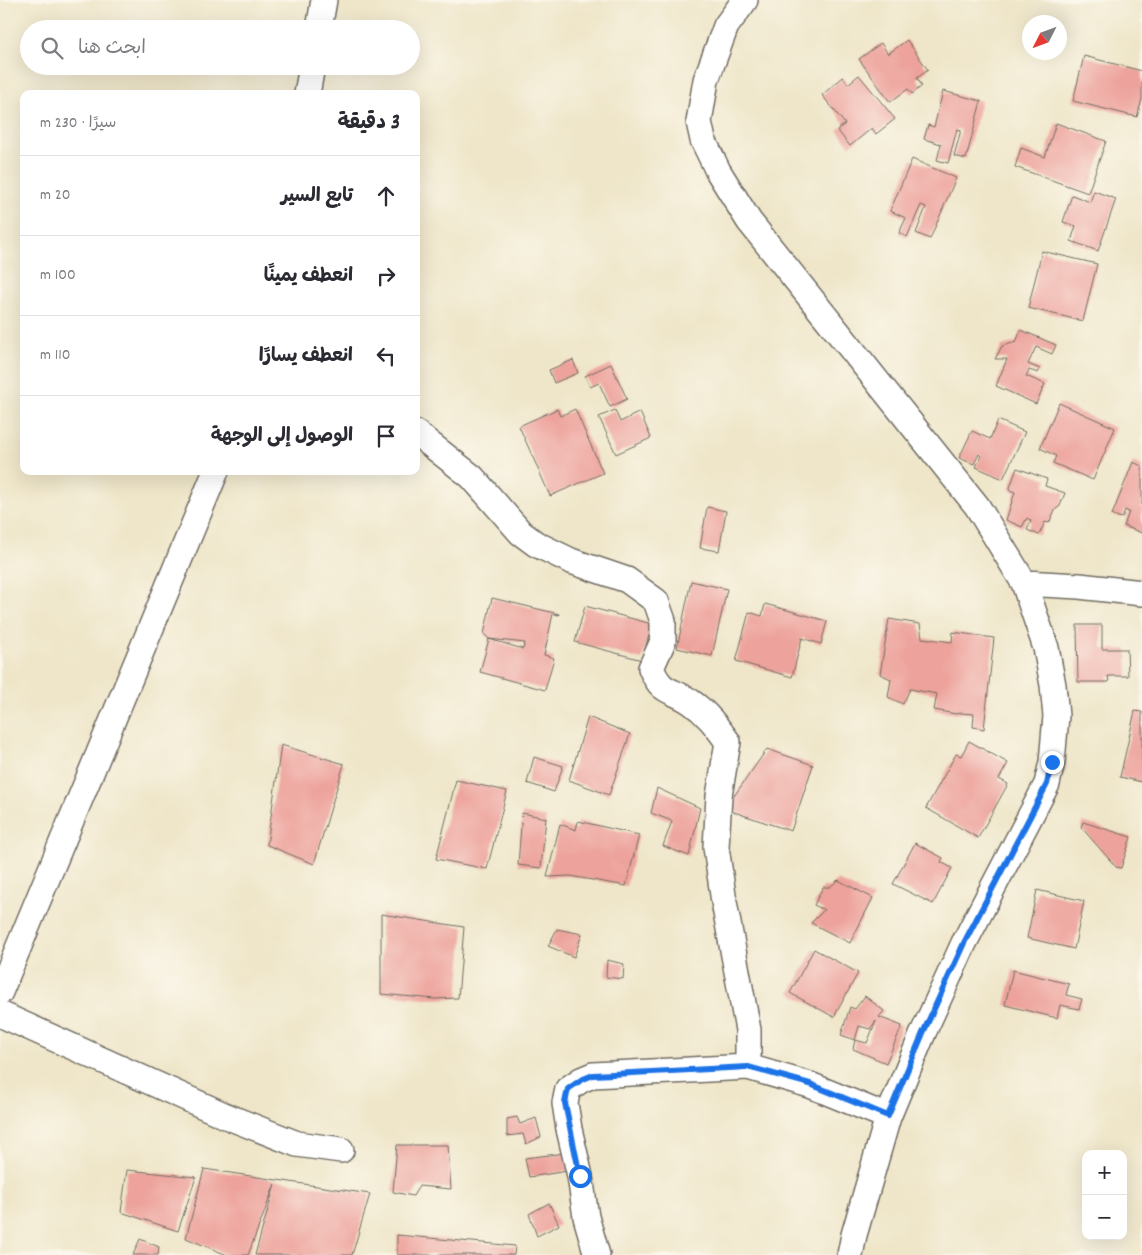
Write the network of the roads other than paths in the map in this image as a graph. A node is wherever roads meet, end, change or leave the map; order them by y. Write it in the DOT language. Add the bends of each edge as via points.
graph roads {
  1 [pos="324,0"];
  2 [pos="745,0"];
  3 [pos="321,20"];
  4 [pos="310,75"];
  5 [pos="308,90"];
  6 [pos="420,436"];
  7 [pos="214,475"];
  8 [pos="1024,583"];
  9 [pos="1142,592"];
  10 [pos="0,992"];
  11 [pos="0,1014"];
  12 [pos="748,1067"];
  13 [pos="888,1116"];
  14 [pos="341,1150"];
  15 [pos="597,1255"];
  16 [pos="850,1255"];
  1 -- 3 [label="street"];
  2 -- 8 [label="street" via="726,26 706,80 699,122 703,140 718,172 748,221 977,506"];
  4 -- 5 [label="street"];
  6 -- 12 [label="street" via="472,477 521,533 536,544 571,561 627,580 656,601 664,621 663,641 651,668 656,680 663,688 690,701 708,716 728,742 719,796 716,847 748,1030"];
  7 -- 10 [label="street"];
  8 -- 9 [label="street"];
  8 -- 13 [label="street" via="1046,648 1053,685 1056,716 1047,784 964,943"];
  11 -- 14 [label="street" via="226,1116 297,1144"];
  12 -- 13 [label="street" via="810,1084"];
  12 -- 15 [label="street" via="593,1075 568,1089 565,1103 586,1217"];
  13 -- 16 [label="street"];
}
